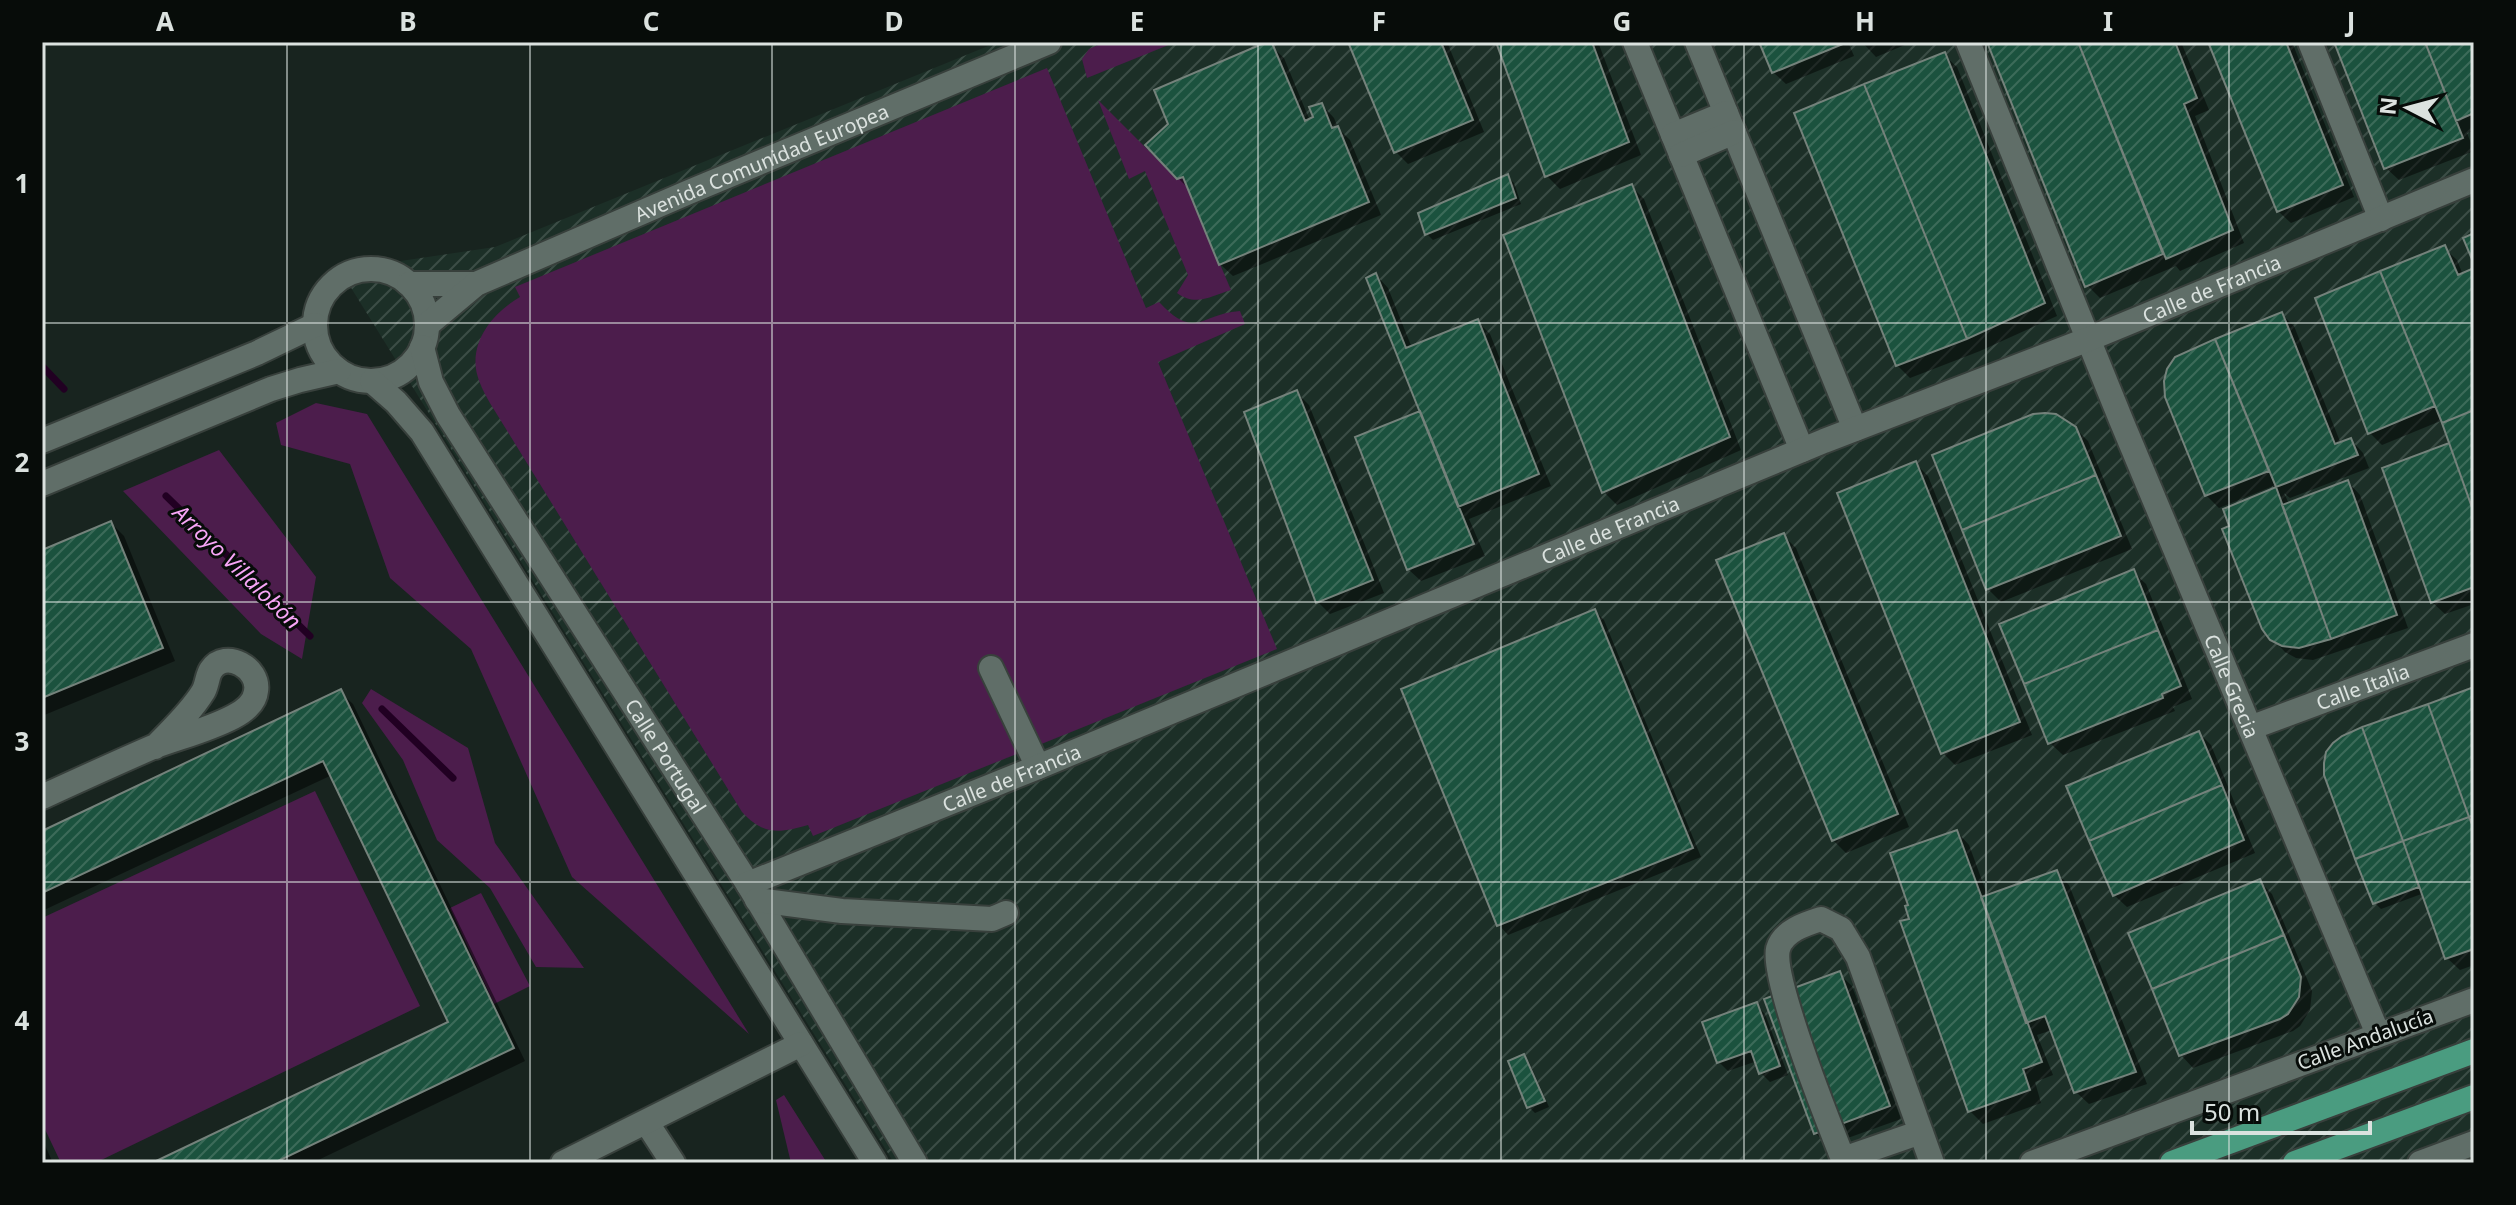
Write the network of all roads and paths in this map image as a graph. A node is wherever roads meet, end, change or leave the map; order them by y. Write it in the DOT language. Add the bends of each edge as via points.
graph roads {
  1 [pos="1049,42"];
  2 [pos="1635,42"];
  3 [pos="1697,42"];
  4 [pos="1968,42"];
  5 [pos="2310,42"];
  6 [pos="1730,122"];
  7 [pos="1677,145"];
  8 [pos="2474,180"];
  9 [pos="2381,219"];
  10 [pos="409,284"];
  11 [pos="476,284"];
  12 [pos="315,325"];
  13 [pos="425,336"];
  14 [pos="2089,339"];
  15 [pos="339,371"];
  16 [pos="372,381"];
  17 [pos="1855,429"];
  18 [pos="42,441"];
  19 [pos="1802,450"];
  20 [pos="42,484"];
  21 [pos="2474,645"];
  22 [pos="991,668"];
  23 [pos="2250,728"];
  24 [pos="155,747"];
  25 [pos="1038,767"];
  26 [pos="42,797"];
  27 [pos="752,892"];
  28 [pos="1006,913"];
  29 [pos="2474,1000"];
  30 [pos="2378,1034"];
  31 [pos="801,1044"];
  32 [pos="2474,1051"];
  33 [pos="2474,1097"];
  34 [pos="647,1123"];
  35 [pos="1921,1132"];
  36 [pos="2474,1143"];
  37 [pos="563,1163"];
  38 [pos="673,1163"];
  39 [pos="875,1163"];
  40 [pos="915,1163"];
  41 [pos="1932,1163"];
  42 [pos="2032,1163"];
  43 [pos="2172,1163"];
  44 [pos="2295,1163"];
  45 [pos="2420,1163"];
  1 -- 11 [label="street, Avenida Comunidad Europea"];
  2 -- 7 [label="street"];
  3 -- 6 [label="street"];
  4 -- 14 [label="street, Calle Grecia"];
  5 -- 9 [label="street"];
  6 -- 7 [label="street"];
  6 -- 17 [label="street"];
  7 -- 19 [label="street"];
  8 -- 9 [label="street, Calle de Francia"];
  9 -- 14 [label="street, Calle de Francia"];
  10 -- 11 [label="street, Avenida Comunidad Europea"];
  10 -- 12 [label="street" via="379,270 346,275 323,295"];
  10 -- 13 [label="street" via="425,310"];
  11 -- 13 [label="street, Avenida Comunidad Europea"];
  12 -- 15 [label="street" via="326,359"];
  12 -- 18 [label="street"];
  13 -- 16 [label="street" via="414,361 402,372"];
  13 -- 27 [label="street, Calle Portugal" via="431,382 448,415"];
  14 -- 17 [label="street, Calle de Francia"];
  14 -- 23 [label="street, Calle Grecia"];
  15 -- 16 [label="street"];
  15 -- 20 [label="street" via="271,389"];
  16 -- 31 [label="street, Calle Portugal" via="422,432"];
  17 -- 19 [label="street, Calle de Francia"];
  19 -- 25 [label="street, Calle de Francia"];
  21 -- 23 [label="street, Calle Italia"];
  22 -- 25 [label="street"];
  23 -- 30 [label="street, Calle Grecia"];
  24 -- 26 [label="street"];
  25 -- 27 [label="street, Calle de Francia"];
  27 -- 28 [label="street" via="842,911 992,919"];
  27 -- 40 [label="street, Calle Portugal"];
  29 -- 30 [label="street, Calle Andalucía"];
  30 -- 42 [label="street, Calle Andalucía"];
  31 -- 34 [label="street"];
  31 -- 39 [label="street, Calle Portugal"];
  32 -- 43 [label="main road"];
  33 -- 44 [label="main road"];
  34 -- 37 [label="street"];
  34 -- 38 [label="street"];
  35 -- 35 [label="street" via="1843,1159 1776,962 1778,946 1802,924 1821,919 1841,929 1858,957"];
  35 -- 41 [label="street"];
  36 -- 45 [label="street"];
}
